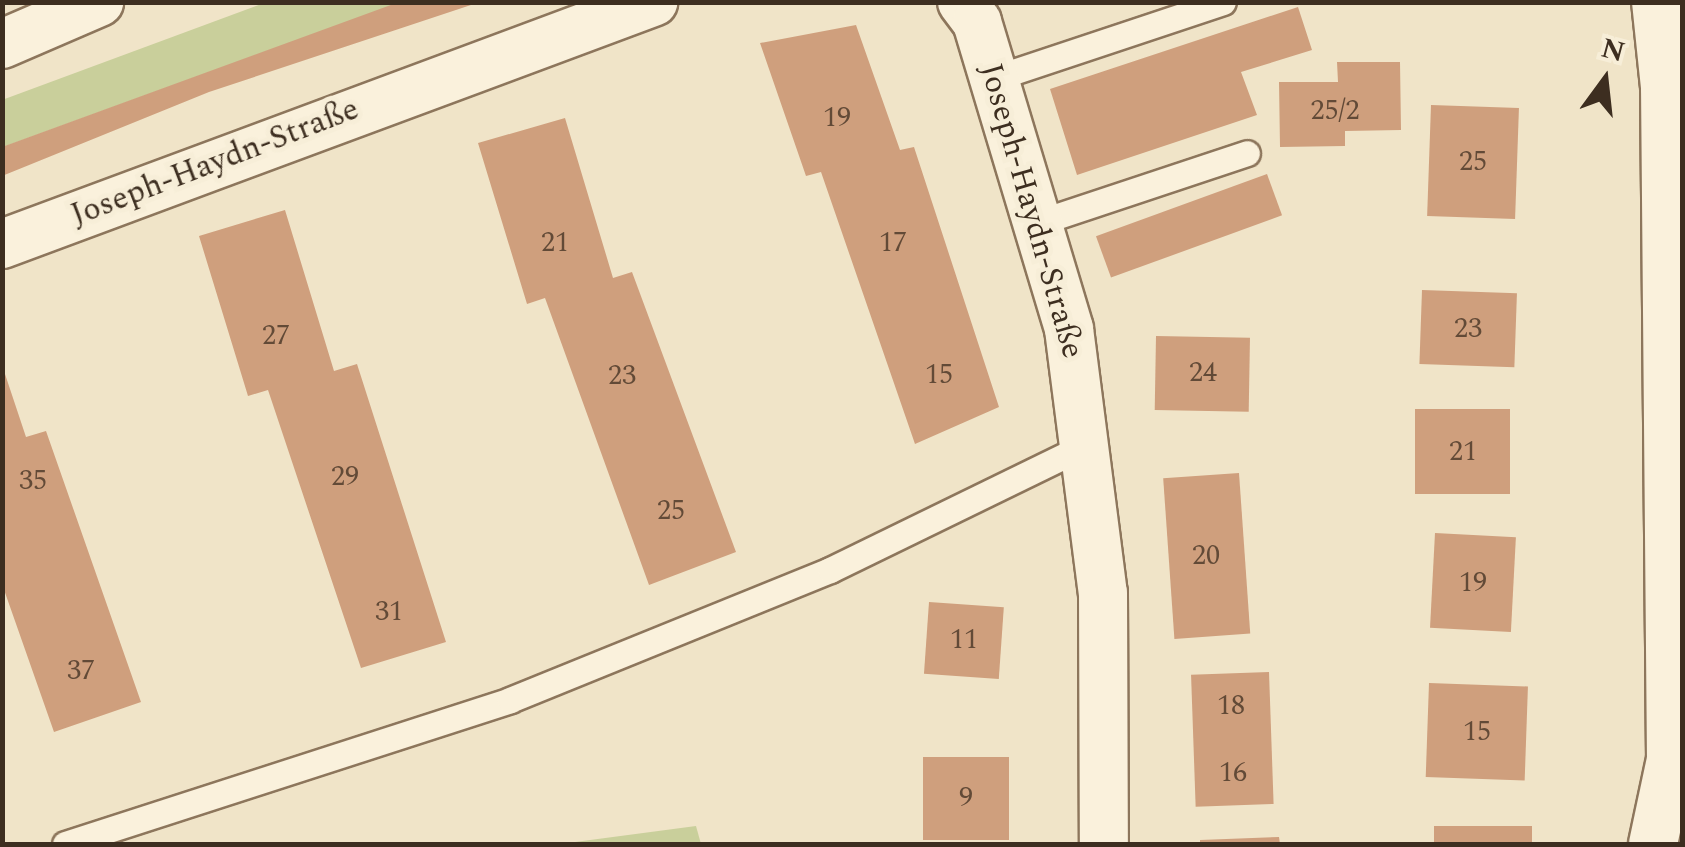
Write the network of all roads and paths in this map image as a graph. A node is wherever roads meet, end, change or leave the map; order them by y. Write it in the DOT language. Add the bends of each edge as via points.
graph roads {
  1 [pos="98,2"];
  2 [pos="653,2"];
  3 [pos="962,2"];
  4 [pos="1223,2"];
  5 [pos="1656,2"];
  6 [pos="2,44"];
  7 [pos="995,78"];
  8 [pos="1248,153"];
  9 [pos="1672,210"];
  10 [pos="1040,222"];
  11 [pos="2,244"];
  12 [pos="1088,444"];
  13 [pos="1677,759"];
  14 [pos="65,844"];
  15 [pos="1104,844"];
  16 [pos="1653,844"];
  1 -- 6 [label="street"];
  2 -- 11 [label="street, Joseph-Haydn-Straße"];
  3 -- 7 [label="street, Joseph-Haydn-Straße"];
  4 -- 7 [label="lane"];
  5 -- 9 [label="street"];
  7 -- 10 [label="street, Joseph-Haydn-Straße"];
  8 -- 10 [label="lane"];
  9 -- 13 [label="street"];
  10 -- 12 [label="street, Joseph-Haydn-Straße"];
  12 -- 14 [label="lane" via="830,570 510,700"];
  12 -- 15 [label="street, Joseph-Haydn-Straße" via="1103,593"];
  13 -- 16 [label="street"];
}
